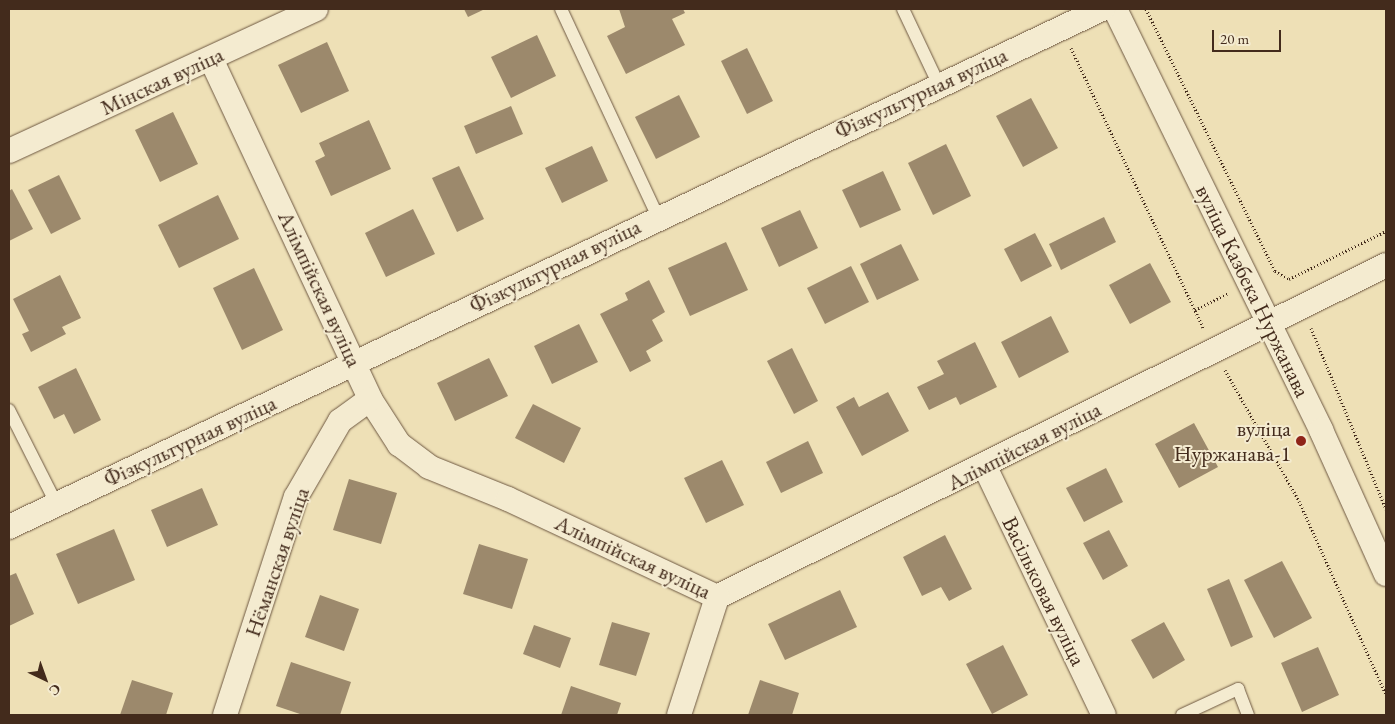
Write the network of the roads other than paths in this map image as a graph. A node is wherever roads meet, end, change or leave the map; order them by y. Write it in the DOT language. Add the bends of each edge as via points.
graph roads {
  1 [pos="316,9"];
  2 [pos="561,9"];
  3 [pos="903,9"];
  4 [pos="1102,9"];
  5 [pos="1115,9"];
  6 [pos="211,59"];
  7 [pos="939,85"];
  8 [pos="9,151"];
  9 [pos="658,217"];
  10 [pos="1386,265"];
  11 [pos="1269,322"];
  12 [pos="356,363"];
  13 [pos="370,399"];
  14 [pos="9,410"];
  15 [pos="985,467"];
  16 [pos="57,504"];
  17 [pos="9,527"];
  18 [pos="1386,574"];
  19 [pos="717,597"];
  20 [pos="225,715"];
  21 [pos="679,715"];
  22 [pos="1104,715"];
  23 [pos="1182,715"];
  24 [pos="1248,715"];
  1 -- 6 [label="street, Мінская вуліца"];
  2 -- 9 [label="lane"];
  3 -- 7 [label="lane"];
  4 -- 7 [label="street, Фізкультурная вуліца"];
  5 -- 11 [label="street, вуліца Казбека Нуржанава"];
  6 -- 8 [label="street, Мінская вуліца"];
  6 -- 12 [label="street, Алімпійская вуліца"];
  7 -- 9 [label="street, Фізкультурная вуліца"];
  9 -- 12 [label="street, Фізкультурная вуліца"];
  10 -- 11 [label="street, Алімпійская вуліца"];
  11 -- 15 [label="street, Алімпійская вуліца"];
  11 -- 18 [label="street, вуліца Казбека Нуржанава"];
  12 -- 13 [label="street, Алімпійская вуліца"];
  12 -- 16 [label="street, Фізкультурная вуліца"];
  13 -- 19 [label="street, Алімпійская вуліца" via="399,444 429,467 508,499"];
  13 -- 20 [label="street, Нёманская вуліца" via="340,422 296,497"];
  14 -- 16 [label="lane"];
  15 -- 19 [label="street, Алімпійская вуліца"];
  15 -- 22 [label="street, Васільковая вуліца"];
  16 -- 17 [label="street, Фізкультурная вуліца"];
  19 -- 21 [label="street"];
  23 -- 24 [label="lane" via="1238,689"];
}
